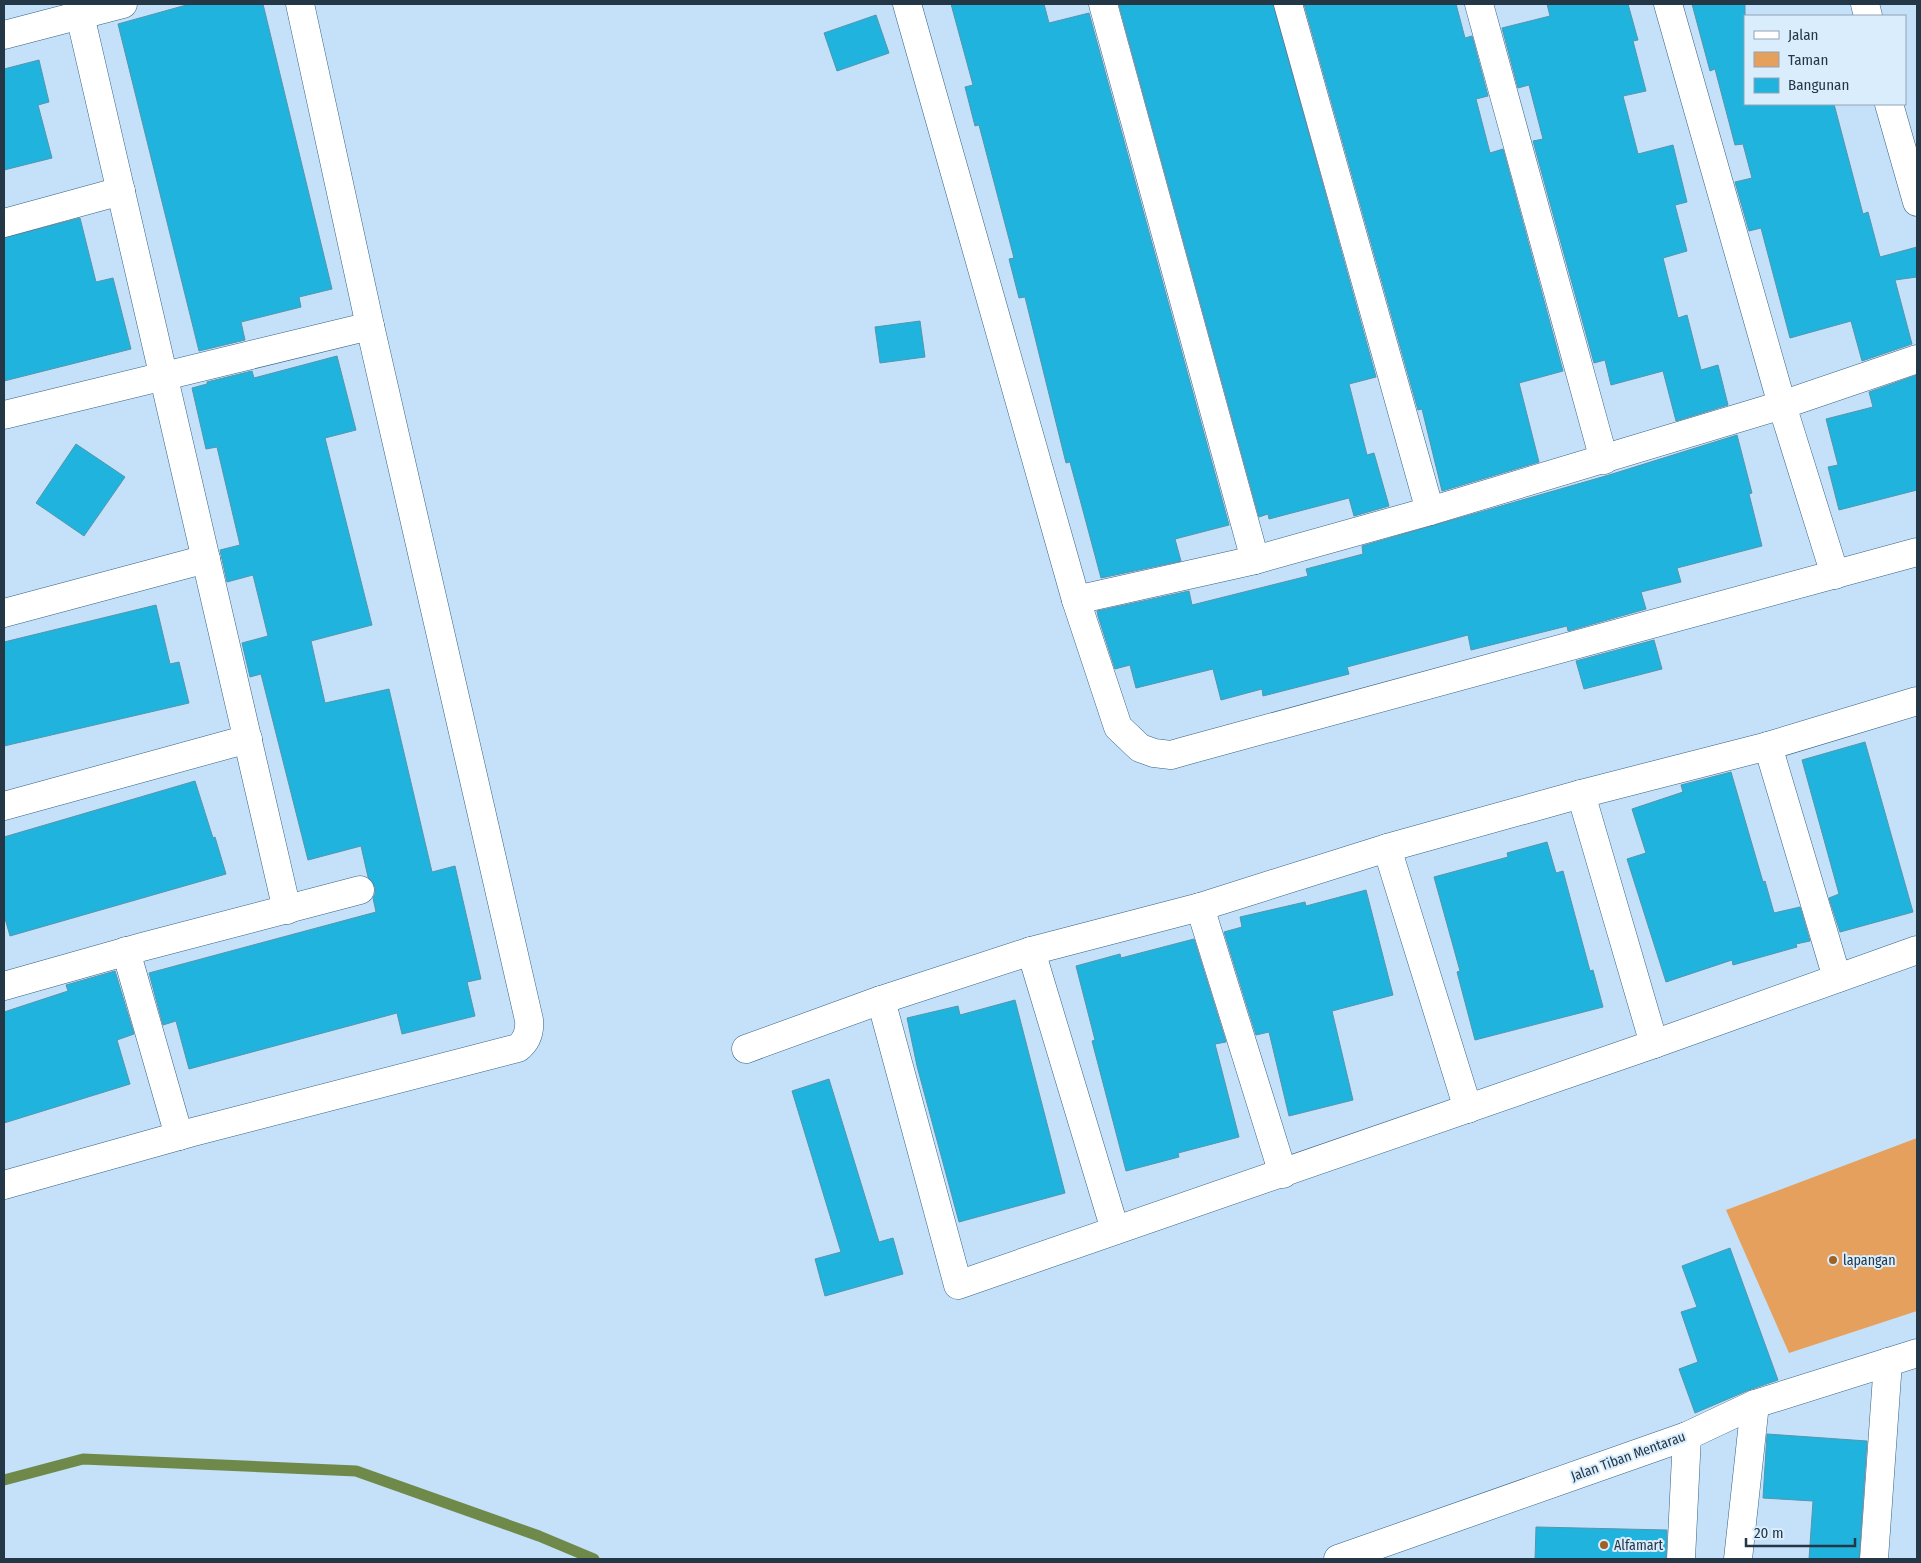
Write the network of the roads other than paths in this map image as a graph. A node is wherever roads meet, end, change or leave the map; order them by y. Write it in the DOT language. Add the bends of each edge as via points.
graph roads {
  1 [pos="123,4"];
  2 [pos="300,4"];
  3 [pos="907,4"];
  4 [pos="1103,4"];
  5 [pos="1288,4"];
  6 [pos="1479,4"];
  7 [pos="1668,4"];
  8 [pos="80,15"];
  9 [pos="4,35"];
  10 [pos="1890,105"];
  11 [pos="1907,133"];
  12 [pos="120,191"];
  13 [pos="1917,202"];
  14 [pos="4,223"];
  15 [pos="370,326"];
  16 [pos="1917,359"];
  17 [pos="163,375"];
  18 [pos="1782,405"];
  19 [pos="4,415"];
  20 [pos="1604,460"];
  21 [pos="1430,511"];
  22 [pos="1917,552"];
  23 [pos="206,559"];
  24 [pos="1255,560"];
  25 [pos="1835,575"];
  26 [pos="1076,600"];
  27 [pos="4,613"];
  28 [pos="1917,701"];
  29 [pos="248,739"];
  30 [pos="1768,746"];
  31 [pos="1581,794"];
  32 [pos="4,806"];
  33 [pos="1387,848"];
  34 [pos="360,890"];
  35 [pos="1200,907"];
  36 [pos="287,910"];
  37 [pos="134,949"];
  38 [pos="1917,950"];
  39 [pos="1031,951"];
  40 [pos="1837,978"];
  41 [pos="4,986"];
  42 [pos="881,1000"];
  43 [pos="1654,1044"];
  44 [pos="746,1049"];
  45 [pos="1468,1109"];
  46 [pos="186,1134"];
  47 [pos="1283,1174"];
  48 [pos="4,1185"];
  49 [pos="1116,1230"];
  50 [pos="1917,1353"];
  51 [pos="1888,1362"];
  52 [pos="1755,1404"];
  53 [pos="1688,1436"];
  54 [pos="1338,1559"];
  55 [pos="1681,1559"];
  56 [pos="1738,1559"];
  57 [pos="1874,1559"];
  1 -- 8 [label="street"];
  2 -- 15 [label="street"];
  3 -- 26 [label="street"];
  4 -- 24 [label="street"];
  5 -- 21 [label="street"];
  6 -- 20 [label="street"];
  7 -- 18 [label="street"];
  8 -- 9 [label="street"];
  8 -- 12 [label="street"];
  10 -- 11 [label="street"];
  11 -- 13 [label="street"];
  12 -- 14 [label="street"];
  12 -- 17 [label="street"];
  15 -- 17 [label="street"];
  15 -- 46 [label="street" via="529,1020 527,1038 518,1048"];
  16 -- 18 [label="street"];
  17 -- 19 [label="street"];
  17 -- 23 [label="street"];
  18 -- 20 [label="street"];
  18 -- 25 [label="street"];
  20 -- 21 [label="street"];
  21 -- 24 [label="street"];
  22 -- 25 [label="street"];
  23 -- 27 [label="street"];
  23 -- 29 [label="street"];
  24 -- 26 [label="street"];
  25 -- 26 [label="street" via="1171,754 1140,748 1118,727"];
  28 -- 30 [label="street"];
  29 -- 32 [label="street"];
  29 -- 36 [label="street"];
  30 -- 31 [label="street"];
  30 -- 40 [label="street"];
  31 -- 33 [label="street"];
  31 -- 43 [label="street"];
  33 -- 35 [label="street"];
  33 -- 45 [label="street"];
  34 -- 36 [label="street"];
  35 -- 39 [label="street"];
  35 -- 47 [label="street"];
  36 -- 37 [label="street"];
  37 -- 41 [label="street"];
  37 -- 46 [label="street"];
  38 -- 40 [label="street"];
  39 -- 42 [label="street"];
  39 -- 49 [label="street"];
  40 -- 43 [label="street"];
  42 -- 44 [label="street"];
  42 -- 49 [label="street" via="958,1285"];
  43 -- 45 [label="street"];
  45 -- 47 [label="street"];
  46 -- 48 [label="street"];
  47 -- 49 [label="street"];
  50 -- 51 [label="street, Jalan Tiban Mentarau"];
  51 -- 52 [label="street, Jalan Tiban Mentarau"];
  51 -- 57 [label="street"];
  52 -- 53 [label="street, Jalan Tiban Mentarau"];
  52 -- 56 [label="street"];
  53 -- 54 [label="street, Jalan Tiban Mentarau"];
  53 -- 55 [label="street"];
}
